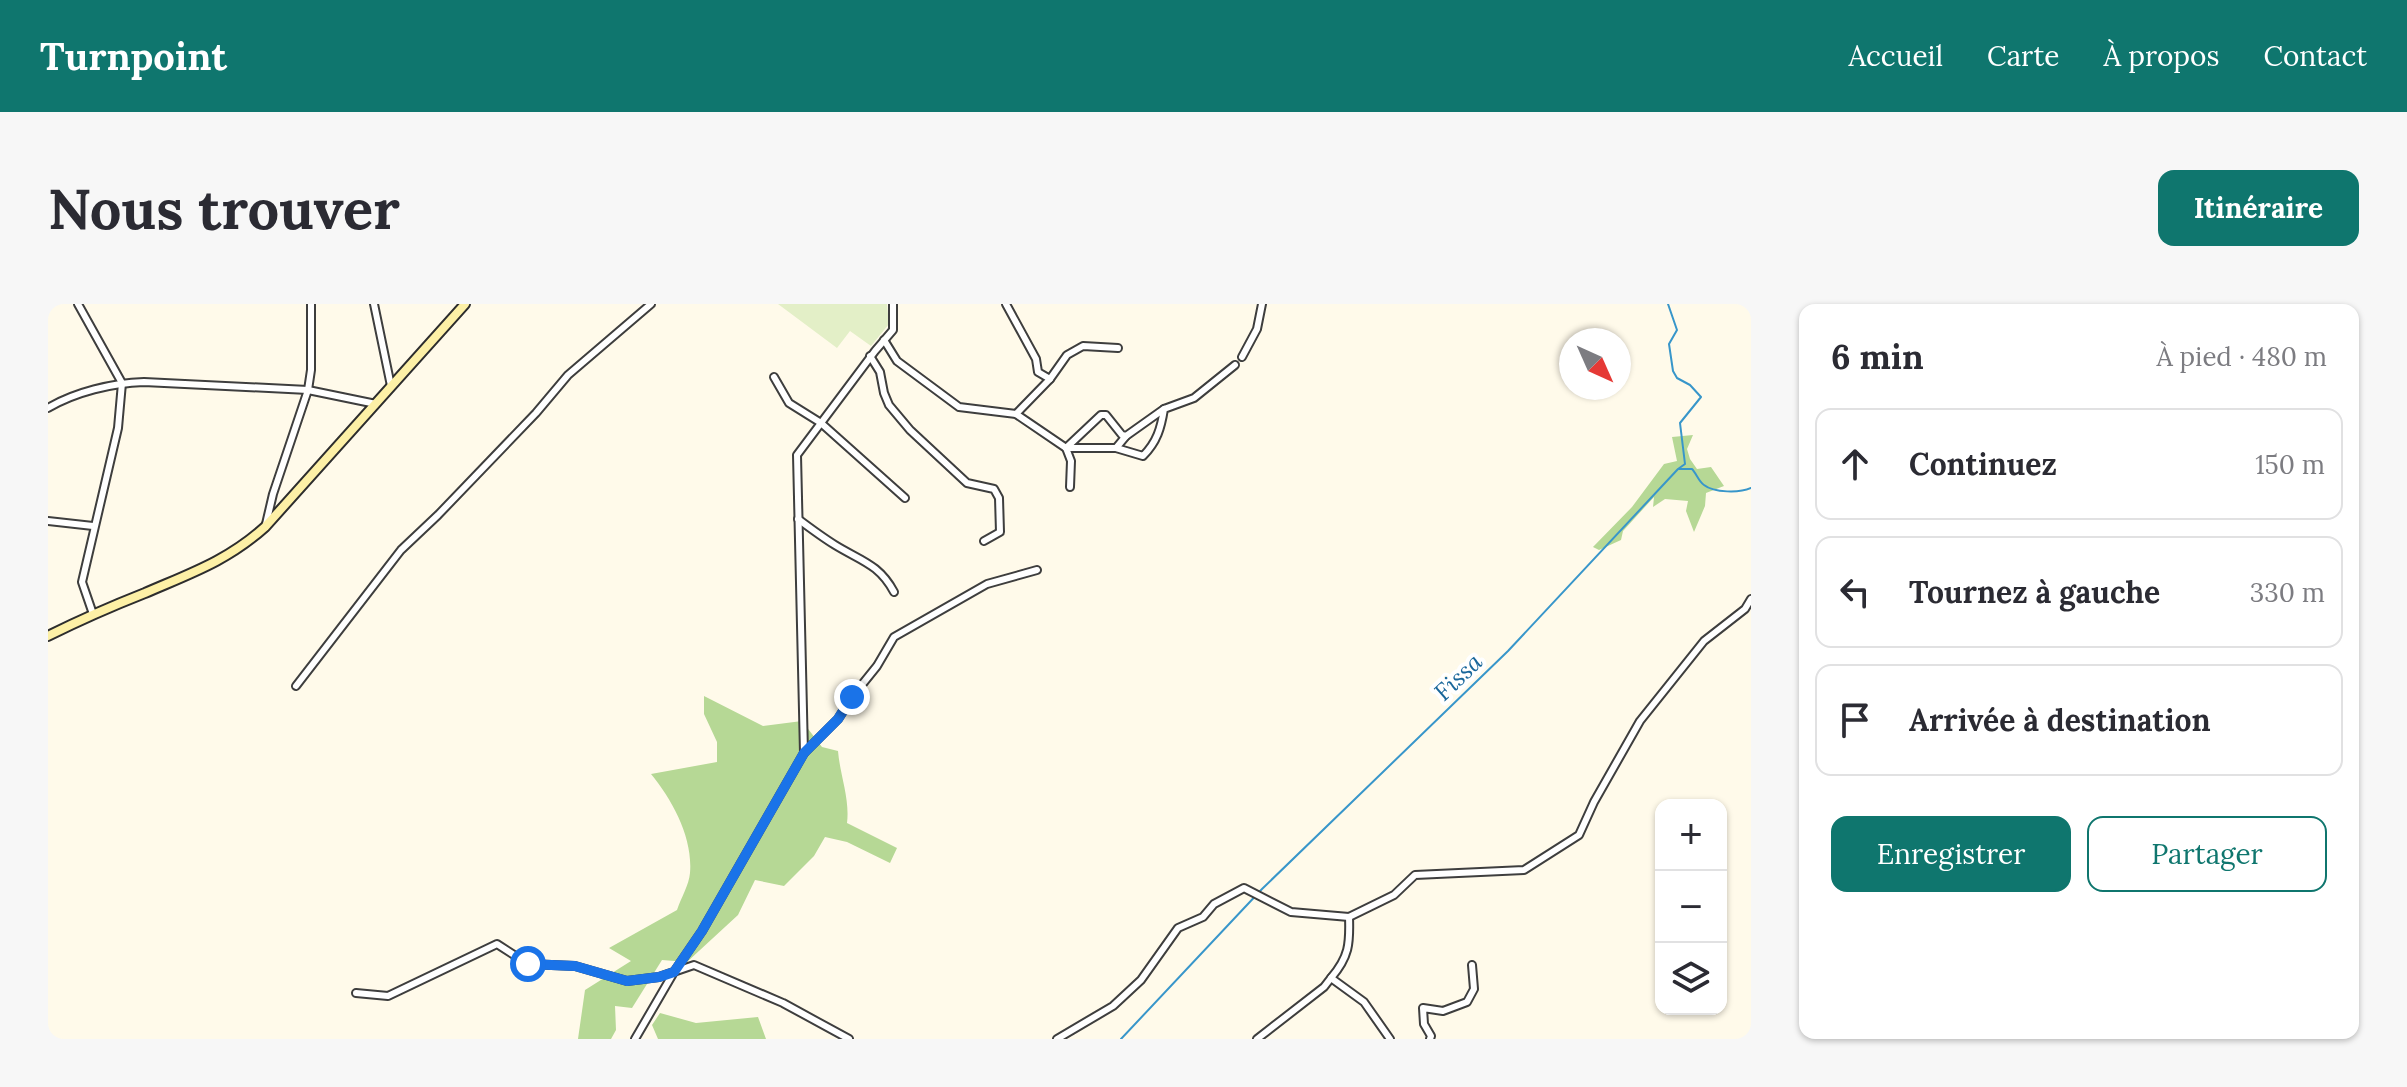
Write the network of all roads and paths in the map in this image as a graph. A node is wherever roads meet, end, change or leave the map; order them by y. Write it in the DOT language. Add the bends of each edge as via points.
graph roads {
  1 [pos="78,304"];
  2 [pos="311,304"];
  3 [pos="374,304"];
  4 [pos="465,304"];
  5 [pos="651,304"];
  6 [pos="893,304"];
  7 [pos="1006,304"];
  8 [pos="1262,304"];
  9 [pos="884,340"];
  10 [pos="1118,348"];
  11 [pos="870,356"];
  12 [pos="1242,357"];
  13 [pos="1235,365"];
  14 [pos="774,377"];
  15 [pos="1050,379"];
  16 [pos="122,383"];
  17 [pos="391,386"];
  18 [pos="308,390"];
  19 [pos="376,404"];
  20 [pos="48,408"];
  21 [pos="1164,409"];
  22 [pos="1016,414"];
  23 [pos="821,423"];
  24 [pos="1126,436"];
  25 [pos="1066,448"];
  26 [pos="1116,448"];
  27 [pos="1070,487"];
  28 [pos="905,498"];
  29 [pos="798,519"];
  30 [pos="48,521"];
  31 [pos="93,526"];
  32 [pos="265,527"];
  33 [pos="984,541"];
  34 [pos="1037,570"];
  35 [pos="894,592"];
  36 [pos="1751,599"];
  37 [pos="93,614"];
  38 [pos="48,636"];
  39 [pos="296,686"];
  40 [pos="804,753"];
  41 [pos="1349,917"];
  42 [pos="1472,965"];
  43 [pos="674,972"];
  44 [pos="1331,978"];
  45 [pos="356,993"];
  46 [pos="635,1039"];
  47 [pos="849,1039"];
  48 [pos="1057,1039"];
  49 [pos="1257,1039"];
  50 [pos="1390,1039"];
  51 [pos="1430,1039"];
  1 -- 16 [label="street"];
  2 -- 18 [label="street"];
  3 -- 17 [label="street"];
  4 -- 17 [label="main road"];
  5 -- 39 [label="street" via="568,375 401,550"];
  6 -- 9 [label="street" via="893,330"];
  7 -- 15 [label="street" via="1038,372"];
  8 -- 12 [label="street" via="1257,329"];
  9 -- 11 [label="street"];
  9 -- 22 [label="street" via="897,361 959,407"];
  10 -- 15 [label="street" via="1083,346 1067,355"];
  11 -- 23 [label="street"];
  11 -- 33 [label="street" via="889,405 910,430 967,483 994,489 1000,532"];
  13 -- 21 [label="street" via="1194,398"];
  14 -- 23 [label="street" via="789,403"];
  15 -- 22 [label="street"];
  16 -- 18 [label="street"];
  16 -- 20 [label="street"];
  16 -- 31 [label="street" via="118,428"];
  17 -- 19 [label="main road"];
  18 -- 19 [label="street"];
  18 -- 32 [label="street"];
  19 -- 32 [label="main road"];
  21 -- 24 [label="street"];
  21 -- 26 [label="street" via="1155,444 1143,456"];
  22 -- 25 [label="street"];
  23 -- 28 [label="street"];
  23 -- 29 [label="street" via="797,455"];
  24 -- 25 [label="street" via="1101,415"];
  24 -- 26 [label="street"];
  25 -- 26 [label="street"];
  25 -- 27 [label="street"];
  29 -- 35 [label="street" via="876,568"];
  29 -- 40 [label="street"];
  30 -- 31 [label="street"];
  31 -- 37 [label="street" via="82,582"];
  32 -- 37 [label="main road" via="219,561"];
  34 -- 40 [label="street" via="987,584 894,637 838,719"];
  36 -- 41 [label="street" via="1704,641 1640,721 1579,835 1524,870 1415,875 1394,895"];
  37 -- 38 [label="main road"];
  40 -- 43 [label="street"];
  41 -- 44 [label="street" via="1350,945"];
  41 -- 48 [label="street" via="1291,912 1244,888 1178,928 1141,980 1113,1006"];
  42 -- 51 [label="street" via="1474,989 1467,1002 1443,1011 1423,1008"];
  43 -- 45 [label="street" via="627,981 575,966 528,964 497,944 388,996"];
  43 -- 46 [label="street"];
  43 -- 47 [label="street" via="694,965 783,1003"];
  44 -- 49 [label="street"];
  44 -- 50 [label="street" via="1364,1002"];
}
